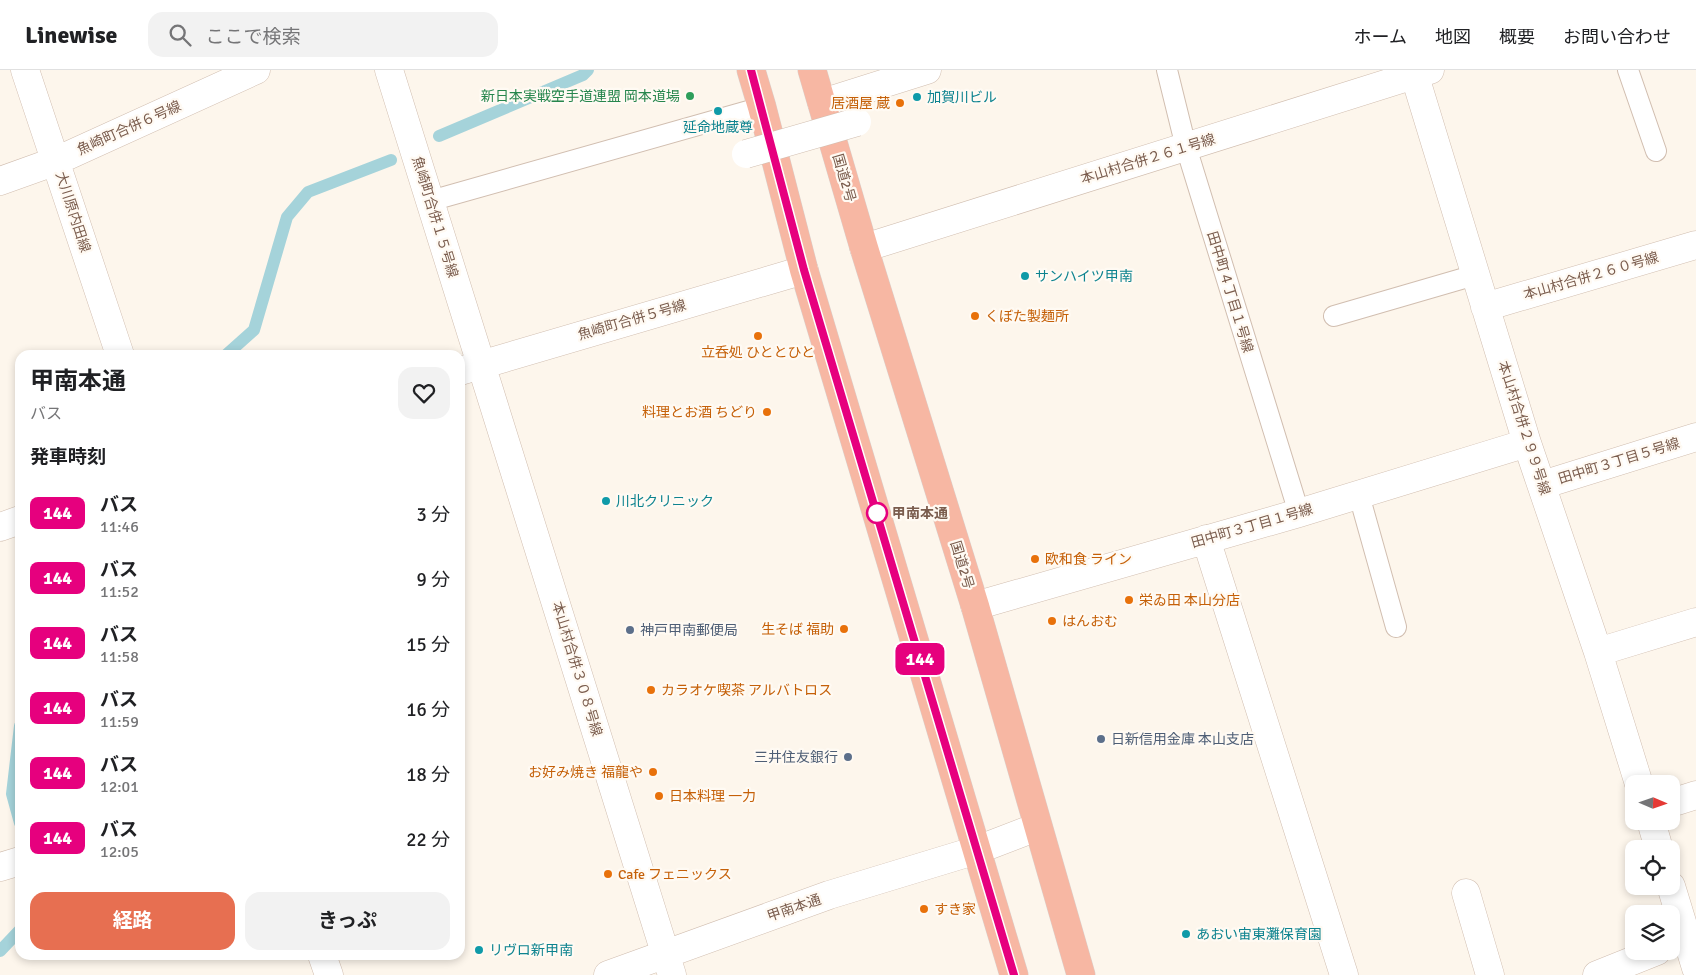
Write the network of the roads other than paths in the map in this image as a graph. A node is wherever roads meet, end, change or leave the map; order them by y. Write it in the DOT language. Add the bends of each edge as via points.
graph roads {
  1 [pos="25,70"];
  2 [pos="256,70"];
  3 [pos="389,70"];
  4 [pos="751,70"];
  5 [pos="812,70"];
  6 [pos="927,70"];
  7 [pos="1168,70"];
  8 [pos="1628,70"];
  9 [pos="1419,72"];
  10 [pos="822,103"];
  11 [pos="762,106"];
  12 [pos="857,122"];
  13 [pos="1186,148"];
  14 [pos="1656,151"];
  15 [pos="746,154"];
  16 [pos="56,161"];
  17 [pos="0,181"];
  18 [pos="430,201"];
  19 [pos="1696,245"];
  20 [pos="864,248"];
  21 [pos="804,270"];
  22 [pos="1475,275"];
  23 [pos="1485,307"];
  24 [pos="1334,316"];
  25 [pos="118,350"];
  26 [pos="471,367"];
  27 [pos="1696,437"];
  28 [pos="1528,443"];
  29 [pos="1542,485"];
  30 [pos="1359,495"];
  31 [pos="1298,513"];
  32 [pos="15,522"];
  33 [pos="0,527"];
  34 [pos="1206,539"];
  35 [pos="975,606"];
  36 [pos="1696,622"];
  37 [pos="1396,627"];
  38 [pos="1598,652"];
  39 [pos="1636,775"];
  40 [pos="1696,795"];
  41 [pos="1680,800"];
  42 [pos="1037,827"];
  43 [pos="977,850"];
  44 [pos="15,862"];
  45 [pos="0,867"];
  46 [pos="1466,893"];
  47 [pos="1680,944"];
  48 [pos="324,960"];
  49 [pos="1634,960"];
  50 [pos="669,964"];
  51 [pos="1696,968"];
  52 [pos="328,975"];
  53 [pos="608,975"];
  54 [pos="1014,975"];
  55 [pos="1081,975"];
  56 [pos="1344,975"];
  57 [pos="1490,975"];
  58 [pos="1597,975"];
  1 -- 16 [label="street, 大川原内田線"];
  2 -- 16 [label="street, 魚崎町合併６号線"];
  3 -- 18 [label="street, 魚崎町合併１５号線"];
  4 -- 11 [label="highway"];
  5 -- 10 [label="highway, 国道2号"];
  6 -- 10 [label="street"];
  7 -- 13 [label="lane, 田中町４丁目１号線"];
  8 -- 14 [label="lane"];
  9 -- 13 [label="street, 本山村合併２６１号線"];
  9 -- 22 [label="street, 本山村合併２９９号線"];
  10 -- 20 [label="highway, 国道2号"];
  11 -- 18 [label="lane"];
  11 -- 21 [label="highway"];
  12 -- 15 [label="street, bridge"];
  13 -- 20 [label="street, 本山村合併２６１号線"];
  13 -- 31 [label="lane, 田中町４丁目１号線"];
  16 -- 17 [label="street, 魚崎町合併６号線"];
  16 -- 25 [label="street, 大川原内田線"];
  18 -- 26 [label="street, 魚崎町合併１５号線"];
  19 -- 23 [label="street, 本山村合併２６０号線"];
  20 -- 35 [label="highway, 国道2号"];
  21 -- 26 [label="street, 魚崎町合併５号線"];
  21 -- 43 [label="highway"];
  22 -- 23 [label="street, 本山村合併２９９号線"];
  22 -- 24 [label="lane"];
  23 -- 28 [label="street, 本山村合併２９９号線"];
  26 -- 50 [label="street, 本山村合併３０８号線"];
  27 -- 29 [label="street, 田中町３丁目５号線"];
  28 -- 29 [label="street, 本山村合併２９９号線"];
  28 -- 30 [label="street, 田中町３丁目１号線"];
  29 -- 38 [label="street, 本山村合併２９９号線"];
  30 -- 31 [label="street, 田中町３丁目１号線"];
  30 -- 37 [label="lane"];
  31 -- 34 [label="street, 田中町３丁目１号線"];
  32 -- 33 [label="street"];
  34 -- 35 [label="street, 田中町３丁目１号線"];
  34 -- 56 [label="street"];
  35 -- 42 [label="highway, 国道2号"];
  36 -- 38 [label="street"];
  38 -- 39 [label="street, 本山村合併２９９号線"];
  40 -- 41 [label="street"];
  42 -- 43 [label="street, 甲南本通"];
  42 -- 55 [label="highway, 国道2号"];
  43 -- 50 [label="street, 甲南本通" via="829,895"];
  43 -- 54 [label="highway"];
  44 -- 45 [label="street"];
  46 -- 57 [label="street"];
  47 -- 51 [label="street"];
  48 -- 52 [label="street"];
  49 -- 58 [label="street"];
  50 -- 53 [label="street, 甲南本通"];
}
